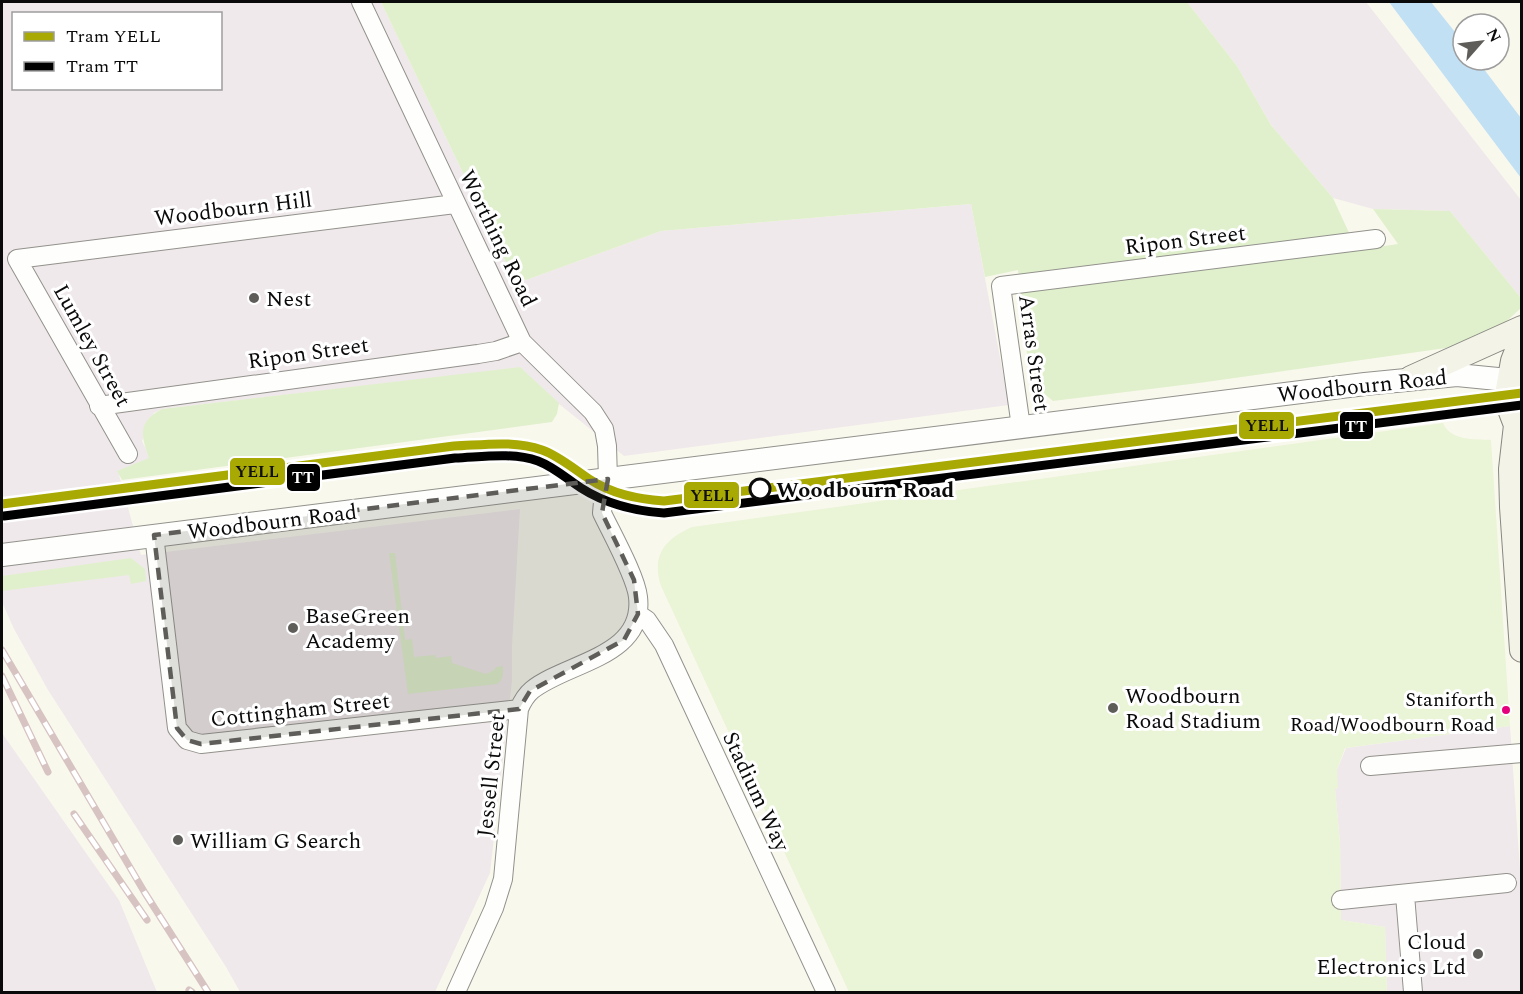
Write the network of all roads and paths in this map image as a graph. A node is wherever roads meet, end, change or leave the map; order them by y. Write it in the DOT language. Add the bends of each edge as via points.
graph roads {
  1 [pos="361,2"];
  2 [pos="455,204"];
  3 [pos="1376,239"];
  4 [pos="17,259"];
  5 [pos="1001,286"];
  6 [pos="1521,328"];
  7 [pos="1521,338"];
  8 [pos="522,342"];
  9 [pos="1411,378"];
  10 [pos="1517,379"];
  11 [pos="99,406"];
  12 [pos="1519,421"];
  13 [pos="1021,427"];
  14 [pos="128,454"];
  15 [pos="608,479"];
  16 [pos="154,536"];
  17 [pos="2,555"];
  18 [pos="638,614"];
  19 [pos="1521,650"];
  20 [pos="519,709"];
  21 [pos="1521,753"];
  22 [pos="1370,766"];
  23 [pos="1507,884"];
  24 [pos="1405,895"];
  25 [pos="1341,900"];
  26 [pos="456,993"];
  27 [pos="826,993"];
  28 [pos="1413,993"];
  1 -- 2 [label="street, Worthing Road"];
  2 -- 4 [label="street, Woodbourn Hill"];
  2 -- 8 [label="street, Worthing Road"];
  3 -- 5 [label="street, Ripon Street"];
  4 -- 11 [label="street, Lumley Street"];
  5 -- 13 [label="street, Arras Street"];
  6 -- 9 [label="main road"];
  7 -- 10 [label="main road" via="1513,361"];
  8 -- 11 [label="street, Ripon Street" via="478,354"];
  8 -- 15 [label="street, Worthing Road" via="600,421 606,438"];
  9 -- 10 [label="street, Woodbourn Road" via="1457,375"];
  9 -- 13 [label="street, Woodbourn Road"];
  10 -- 12 [label="main road" via="1508,404"];
  11 -- 14 [label="street, Lumley Street"];
  12 -- 19 [label="main road" via="1511,469"];
  13 -- 15 [label="street, Woodbourn Road"];
  15 -- 16 [label="street, Woodbourn Road"];
  15 -- 18 [label="street" via="603,513 634,580"];
  16 -- 17 [label="street, Woodbourn Road"];
  16 -- 20 [label="street, Cottingham Street" via="177,728 187,740 201,744"];
  18 -- 20 [label="street, Jessell Street" via="624,640 530,691"];
  18 -- 27 [label="street, Stadium Way" via="647,620 664,645"];
  20 -- 26 [label="street, Jessell Street" via="503,879"];
  21 -- 22 [label="street"];
  23 -- 24 [label="street"];
  24 -- 25 [label="street"];
  24 -- 28 [label="street"];
}
